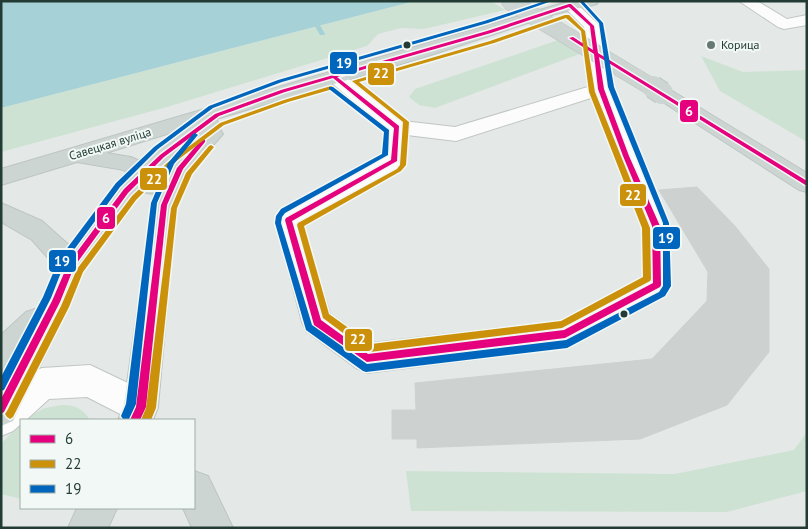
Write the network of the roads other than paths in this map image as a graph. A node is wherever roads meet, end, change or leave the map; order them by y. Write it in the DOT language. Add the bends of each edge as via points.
graph roads {
  1 [pos="509,1"];
  2 [pos="592,1"];
  3 [pos="746,1"];
  4 [pos="570,5"];
  5 [pos="807,20"];
  6 [pos="334,77"];
  7 [pos="601,90"];
  8 [pos="283,91"];
  9 [pos="396,127"];
  10 [pos="73,156"];
  11 [pos="142,175"];
  12 [pos="1,177"];
  13 [pos="807,184"];
  14 [pos="164,205"];
  15 [pos="1,212"];
  16 [pos="71,266"];
  17 [pos="56,302"];
  18 [pos="1,356"];
  19 [pos="1,409"];
  20 [pos="142,416"];
  21 [pos="1,418"];
  22 [pos="195,492"];
  23 [pos="97,509"];
  24 [pos="88,528"];
  25 [pos="213,528"];
  1 -- 13 [label="main road, bridge"];
  2 -- 4 [label="main road, Савецкая вуліца"];
  3 -- 5 [label="street" via="784,24"];
  4 -- 6 [label="main road, Савецкая вуліца"];
  4 -- 7 [label="street" via="592,26"];
  6 -- 8 [label="main road, Савецкая вуліца"];
  6 -- 9 [label="street"];
  7 -- 9 [label="street" via="456,134"];
  7 -- 9 [label="street" via="656,226 657,285 565,334 367,358 317,322 288,220 394,162"];
  8 -- 10 [label="main road, Савецкая вуліца"];
  8 -- 11 [label="main road" via="217,115"];
  8 -- 14 [label="main road" via="239,113 206,139 180,168"];
  10 -- 11 [label="main road" via="100,157 131,164"];
  10 -- 12 [label="main road, Савецкая вуліца"];
  11 -- 14 [label="main road" via="154,186"];
  11 -- 16 [label="main road" via="126,191"];
  14 -- 20 [label="main road"];
  15 -- 16 [label="main road" via="22,220 49,238"];
  16 -- 17 [label="main road"];
  17 -- 18 [label="main road"];
  17 -- 19 [label="main road"];
  20 -- 21 [label="street" via="90,381 42,384"];
  22 -- 25 [label="main road"];
  23 -- 24 [label="main road"];
}
